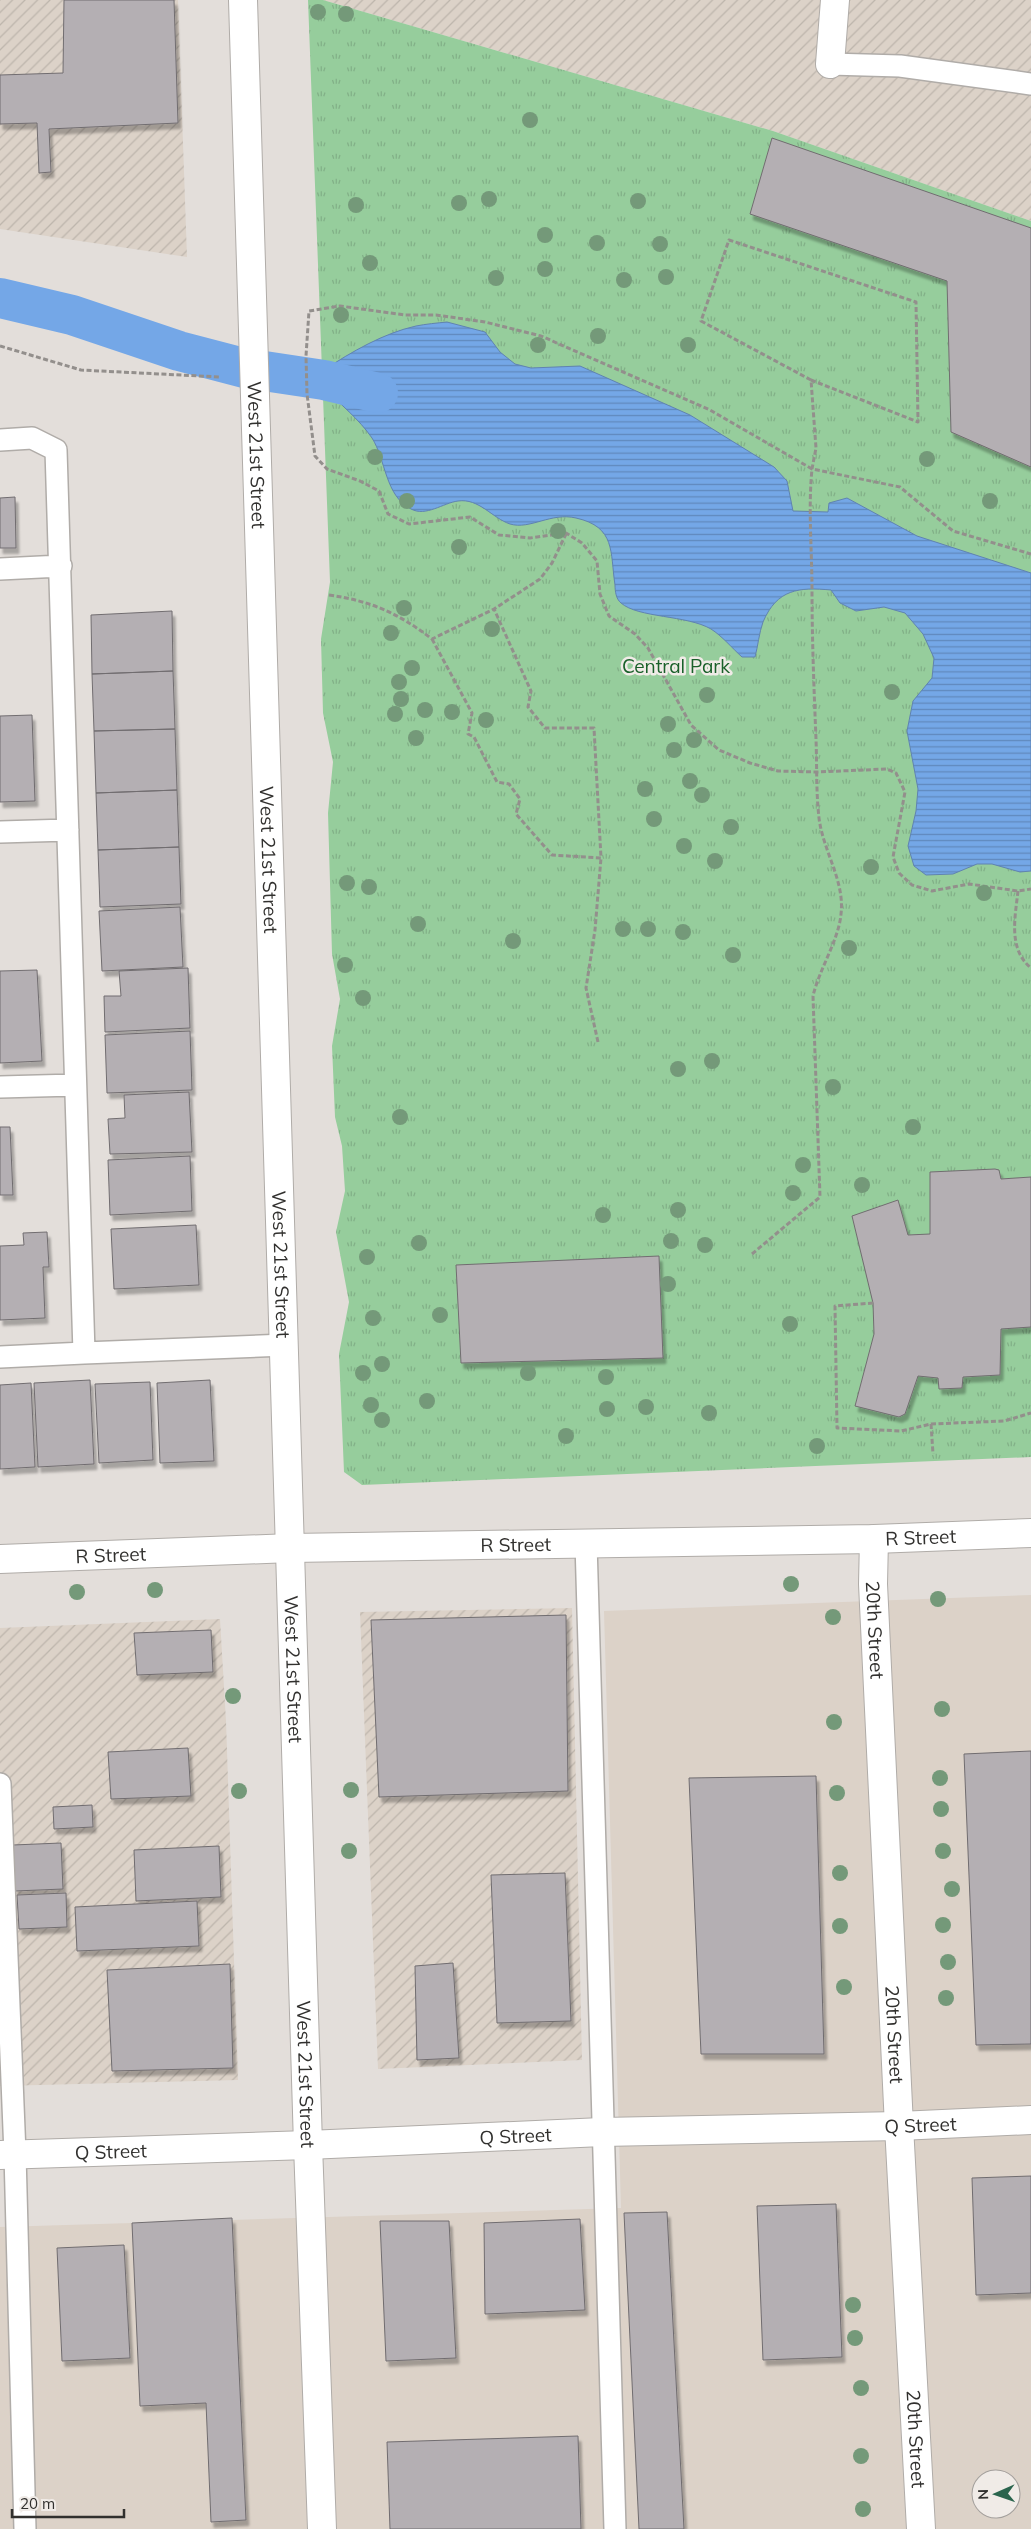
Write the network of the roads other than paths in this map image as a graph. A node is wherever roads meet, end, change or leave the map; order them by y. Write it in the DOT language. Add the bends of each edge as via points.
graph roads {
  1 [pos="243,0"];
  2 [pos="835,0"];
  3 [pos="830,64"];
  4 [pos="1031,84"];
  5 [pos="0,440"];
  6 [pos="61,566"];
  7 [pos="0,569"];
  8 [pos="68,830"];
  9 [pos="0,832"];
  10 [pos="75,1085"];
  11 [pos="0,1087"];
  12 [pos="285,1345"];
  13 [pos="84,1353"];
  14 [pos="0,1357"];
  15 [pos="1031,1533"];
  16 [pos="874,1539"];
  17 [pos="586,1543"];
  18 [pos="291,1548"];
  19 [pos="0,1559"];
  20 [pos="0,1784"];
  21 [pos="1031,2120"];
  22 [pos="898,2126"];
  23 [pos="602,2132"];
  24 [pos="308,2145"];
  25 [pos="7,2155"];
  26 [pos="25,2529"];
  27 [pos="322,2529"];
  28 [pos="615,2529"];
  29 [pos="921,2529"];
  1 -- 12 [label="street, West 21st Street"];
  2 -- 3 [label="street"];
  3 -- 4 [label="lane" via="900,66"];
  5 -- 6 [label="lane" via="32,438 56,450"];
  6 -- 7 [label="lane"];
  6 -- 8 [label="lane"];
  8 -- 9 [label="lane"];
  8 -- 10 [label="lane"];
  10 -- 11 [label="lane"];
  10 -- 13 [label="lane"];
  12 -- 13 [label="lane"];
  12 -- 18 [label="street, West 21st Street"];
  13 -- 14 [label="lane"];
  15 -- 16 [label="street, R Street"];
  16 -- 17 [label="street, R Street"];
  16 -- 22 [label="street, 20th Street" via="873,1584"];
  17 -- 18 [label="street, R Street"];
  17 -- 23 [label="lane"];
  18 -- 19 [label="street, R Street"];
  18 -- 24 [label="street, West 21st Street"];
  20 -- 25 [label="lane"];
  21 -- 22 [label="street, Q Street"];
  22 -- 23 [label="street, Q Street"];
  22 -- 29 [label="street, 20th Street"];
  23 -- 24 [label="street, Q Street"];
  23 -- 28 [label="lane"];
  24 -- 25 [label="street, Q Street"];
  24 -- 27 [label="street, West 21st Street"];
  25 -- 26 [label="lane"];
}
